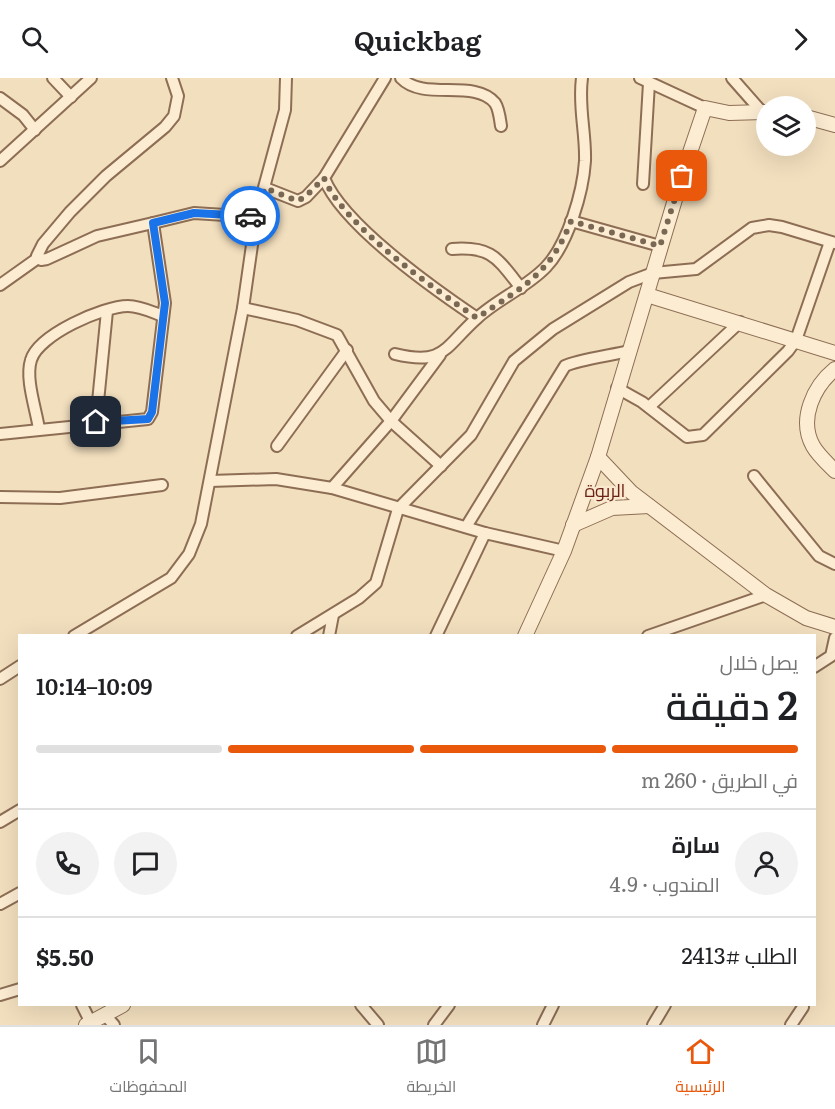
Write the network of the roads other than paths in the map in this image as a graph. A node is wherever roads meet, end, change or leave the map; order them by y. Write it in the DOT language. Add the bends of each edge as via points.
graph roads {
  1 [pos="53,78"];
  2 [pos="92,78"];
  3 [pos="172,78"];
  4 [pos="286,78"];
  5 [pos="385,78"];
  6 [pos="401,78"];
  7 [pos="582,78"];
  8 [pos="732,78"];
  9 [pos="645,81"];
  10 [pos="71,97"];
  11 [pos="0,98"];
  12 [pos="756,104"];
  13 [pos="705,108"];
  14 [pos="756,112"];
  15 [pos="816,120"];
  16 [pos="835,125"];
  17 [pos="501,126"];
  18 [pos="35,130"];
  19 [pos="0,161"];
  20 [pos="324,178"];
  21 [pos="643,184"];
  22 [pos="265,188"];
  23 [pos="256,217"];
  24 [pos="571,221"];
  25 [pos="153,223"];
  26 [pos="832,242"];
  27 [pos="660,246"];
  28 [pos="452,249"];
  29 [pos="38,258"];
  30 [pos="653,273"];
  31 [pos="0,285"];
  32 [pos="521,288"];
  33 [pos="647,295"];
  34 [pos="243,308"];
  35 [pos="107,311"];
  36 [pos="163,316"];
  37 [pos="477,318"];
  38 [pos="740,322"];
  39 [pos="796,340"];
  40 [pos="347,350"];
  41 [pos="629,351"];
  42 [pos="835,353"];
  43 [pos="395,354"];
  44 [pos="440,355"];
  45 [pos="835,369"];
  46 [pos="617,388"];
  47 [pos="649,407"];
  48 [pos="390,421"];
  49 [pos="96,422"];
  50 [pos="39,429"];
  51 [pos="0,434"];
  52 [pos="277,446"];
  53 [pos="598,457"];
  54 [pos="441,466"];
  55 [pos="835,471"];
  56 [pos="754,476"];
  57 [pos="210,481"];
  58 [pos="162,485"];
  59 [pos="332,488"];
  60 [pos="0,498"];
  61 [pos="649,506"];
  62 [pos="398,508"];
  63 [pos="573,525"];
  64 [pos="466,527"];
  65 [pos="485,533"];
  66 [pos="564,551"];
  67 [pos="835,564"];
  68 [pos="766,595"];
  69 [pos="333,615"];
  70 [pos="835,627"];
  71 [pos="77,634"];
  72 [pos="300,634"];
  73 [pos="329,634"];
  74 [pos="437,634"];
  75 [pos="526,634"];
  76 [pos="654,634"];
  77 [pos="835,638"];
  78 [pos="833,657"];
  79 [pos="816,666"];
  80 [pos="18,667"];
  81 [pos="0,680"];
  82 [pos="18,811"];
  83 [pos="0,822"];
  84 [pos="18,894"];
  85 [pos="0,904"];
  86 [pos="18,990"];
  87 [pos="0,995"];
  88 [pos="82,1006"];
  89 [pos="122,1006"];
  90 [pos="362,1006"];
  91 [pos="448,1006"];
  92 [pos="552,1006"];
  93 [pos="664,1006"];
  94 [pos="803,1007"];
  95 [pos="110,1020"];
  96 [pos="89,1024"];
  97 [pos="378,1025"];
  98 [pos="434,1025"];
  99 [pos="543,1025"];
  100 [pos="653,1025"];
  101 [pos="790,1025"];
  1 -- 10 [label="street"];
  2 -- 10 [label="street"];
  3 -- 29 [label="street" via="178,96 174,116 70,212 43,244"];
  4 -- 22 [label="street" via="285,110"];
  5 -- 20 [label="street"];
  6 -- 17 [label="street" via="413,86 470,90 484,95 496,104"];
  7 -- 24 [label="street" via="585,161"];
  8 -- 12 [label="street"];
  9 -- 13 [label="street"];
  9 -- 21 [label="street"];
  10 -- 18 [label="street"];
  11 -- 18 [label="street"];
  13 -- 14 [label="street"];
  13 -- 27 [label="street"];
  15 -- 16 [label="street"];
  18 -- 19 [label="street"];
  20 -- 22 [label="street" via="298,201"];
  20 -- 37 [label="street" via="339,204 384,246 423,280"];
  22 -- 23 [label="street"];
  23 -- 25 [label="street" via="194,213"];
  23 -- 34 [label="street"];
  24 -- 27 [label="street"];
  24 -- 32 [label="street" via="554,258"];
  25 -- 29 [label="street" via="97,236 47,259"];
  25 -- 36 [label="street" via="164,294"];
  26 -- 30 [label="street" via="762,225 738,236 696,269"];
  26 -- 39 [label="street"];
  27 -- 30 [label="street"];
  28 -- 32 [label="street" via="489,252"];
  29 -- 31 [label="street"];
  30 -- 33 [label="street"];
  30 -- 54 [label="street" via="610,293 529,347 505,373 471,435"];
  32 -- 37 [label="street"];
  33 -- 38 [label="street"];
  33 -- 41 [label="street"];
  34 -- 40 [label="street" via="331,331"];
  34 -- 57 [label="street" via="219,417"];
  35 -- 36 [label="street" via="128,306"];
  35 -- 49 [label="street"];
  35 -- 50 [label="street" via="49,337 34,353 30,374"];
  36 -- 49 [label="street" via="150,416 137,422"];
  37 -- 44 [label="street"];
  38 -- 39 [label="street"];
  38 -- 47 [label="street"];
  39 -- 42 [label="street"];
  39 -- 47 [label="street" via="751,389 697,438 683,435"];
  40 -- 48 [label="street" via="364,386"];
  40 -- 52 [label="street"];
  41 -- 46 [label="street"];
  41 -- 64 [label="street" via="565,366"];
  43 -- 44 [label="street" via="416,359"];
  44 -- 48 [label="street"];
  45 -- 55 [label="street" via="816,388 809,408 808,437"];
  46 -- 47 [label="street"];
  46 -- 53 [label="street"];
  48 -- 54 [label="street"];
  48 -- 59 [label="street"];
  49 -- 50 [label="street"];
  50 -- 51 [label="street"];
  53 -- 61 [label="street"];
  53 -- 63 [label="street"];
  54 -- 62 [label="street"];
  56 -- 67 [label="street" via="819,556"];
  57 -- 59 [label="street" via="276,479"];
  57 -- 71 [label="street" via="201,524 178,572"];
  58 -- 60 [label="street" via="60,498"];
  59 -- 62 [label="street"];
  61 -- 63 [label="street" via="612,508"];
  61 -- 68 [label="street"];
  62 -- 64 [label="street"];
  62 -- 69 [label="street" via="376,583"];
  63 -- 66 [label="street"];
  64 -- 65 [label="street"];
  65 -- 66 [label="street"];
  65 -- 74 [label="street"];
  66 -- 75 [label="street"];
  68 -- 70 [label="street" via="806,618"];
  68 -- 76 [label="street"];
  69 -- 72 [label="street"];
  69 -- 73 [label="street"];
  77 -- 78 [label="street"];
  78 -- 79 [label="street"];
  80 -- 81 [label="street"];
  82 -- 83 [label="street"];
  84 -- 85 [label="street"];
  86 -- 87 [label="street"];
  88 -- 96 [label="street"];
  89 -- 95 [label="street"];
  90 -- 97 [label="street"];
  91 -- 98 [label="street"];
  92 -- 99 [label="street"];
  93 -- 100 [label="street"];
  94 -- 101 [label="street"];
  95 -- 96 [label="street"];
}
